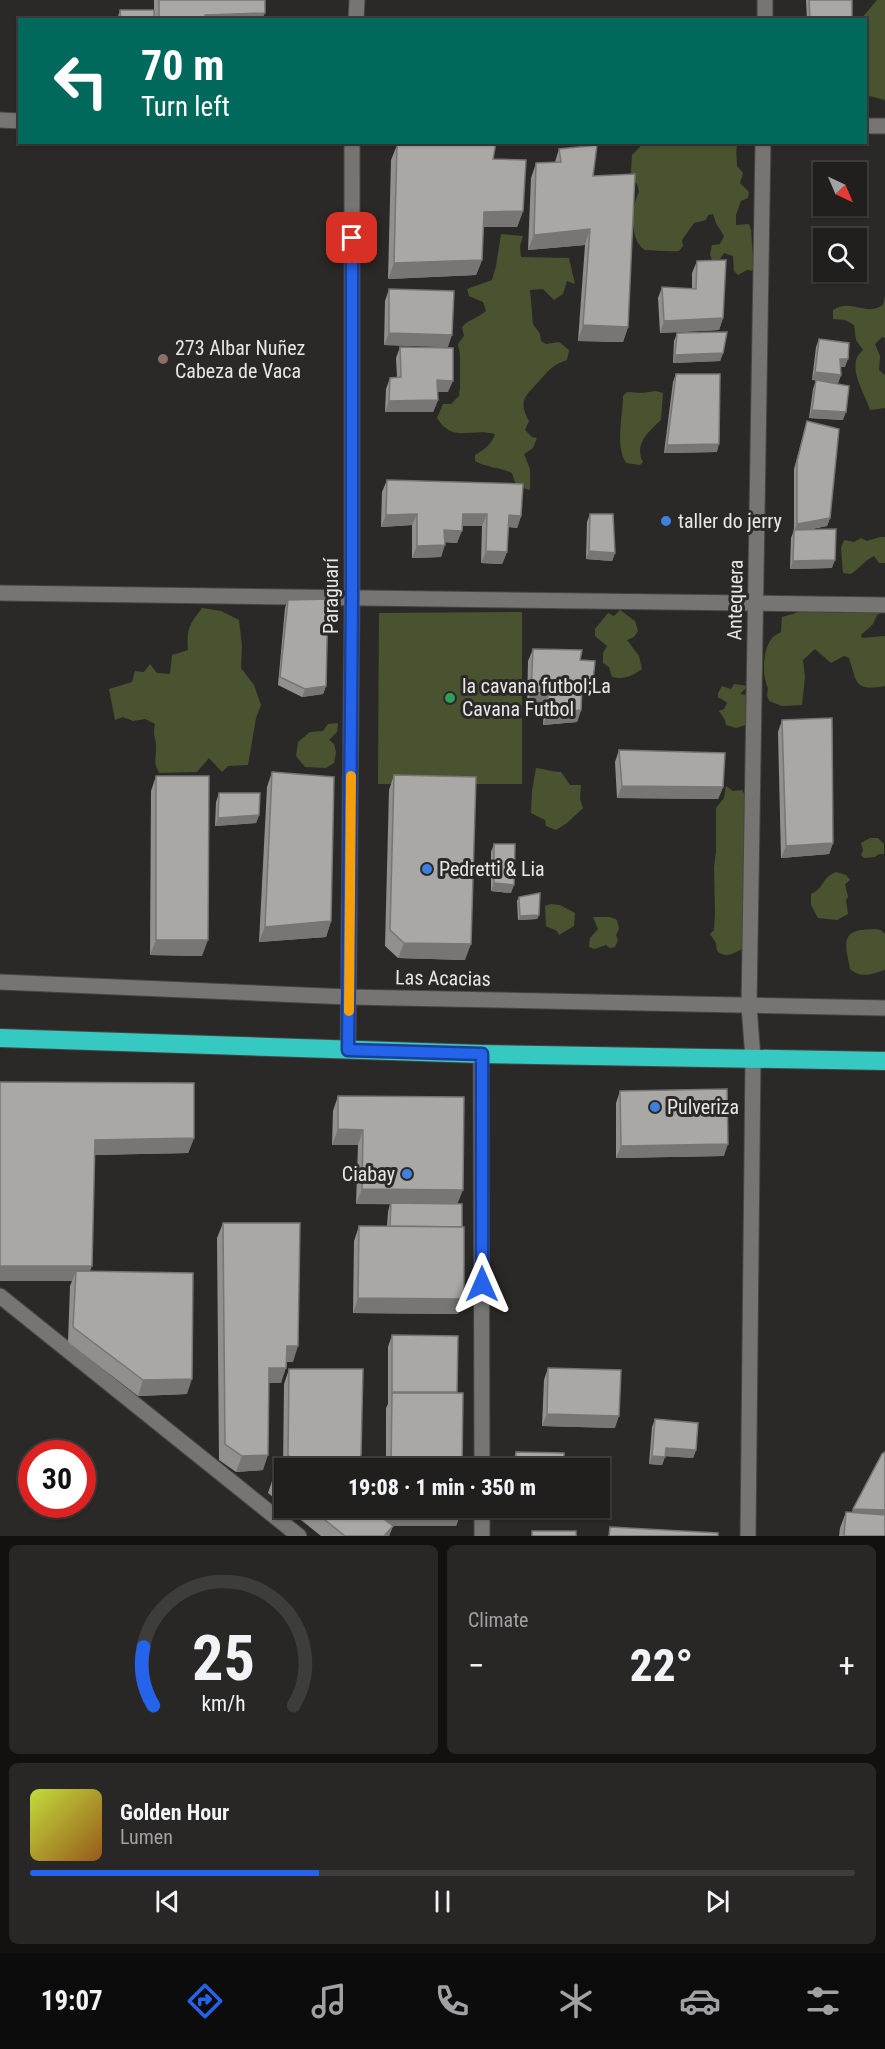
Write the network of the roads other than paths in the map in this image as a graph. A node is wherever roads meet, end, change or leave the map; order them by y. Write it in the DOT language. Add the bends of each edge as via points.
graph roads {
  1 [pos="357,0"];
  2 [pos="765,0"];
  3 [pos="356,18"];
  4 [pos="765,18"];
  5 [pos="0,120"];
  6 [pos="18,121"];
  7 [pos="867,126"];
  8 [pos="885,126"];
  9 [pos="352,144"];
  10 [pos="763,144"];
  11 [pos="0,593"];
  12 [pos="352,598"];
  13 [pos="755,604"];
  14 [pos="885,605"];
  15 [pos="0,982"];
  16 [pos="349,997"];
  17 [pos="749,1006"];
  18 [pos="885,1008"];
  19 [pos="0,1038"];
  20 [pos="348,1050"];
  21 [pos="482,1054"];
  22 [pos="753,1058"];
  23 [pos="885,1061"];
  24 [pos="0,1296"];
  25 [pos="482,1458"];
  26 [pos="482,1518"];
  27 [pos="299,1536"];
  28 [pos="482,1536"];
  29 [pos="748,1536"];
  1 -- 3 [label="street"];
  2 -- 4 [label="street"];
  5 -- 6 [label="street"];
  7 -- 8 [label="street"];
  9 -- 12 [label="street, Paraguarí"];
  10 -- 13 [label="street, Antequera"];
  11 -- 12 [label="street"];
  12 -- 13 [label="street"];
  12 -- 16 [label="street, Paraguarí"];
  13 -- 14 [label="street"];
  13 -- 17 [label="street, Antequera"];
  15 -- 16 [label="street, Las Acacias"];
  16 -- 17 [label="street, Las Acacias"];
  16 -- 20 [label="street, Paraguarí"];
  17 -- 18 [label="street, Las Acacias"];
  17 -- 22 [label="street, Antequera"];
  19 -- 20 [label="highway"];
  20 -- 21 [label="highway"];
  21 -- 22 [label="highway"];
  21 -- 25 [label="street"];
  22 -- 23 [label="highway"];
  22 -- 29 [label="street, Antequera"];
  24 -- 27 [label="street"];
  26 -- 28 [label="street"];
}
